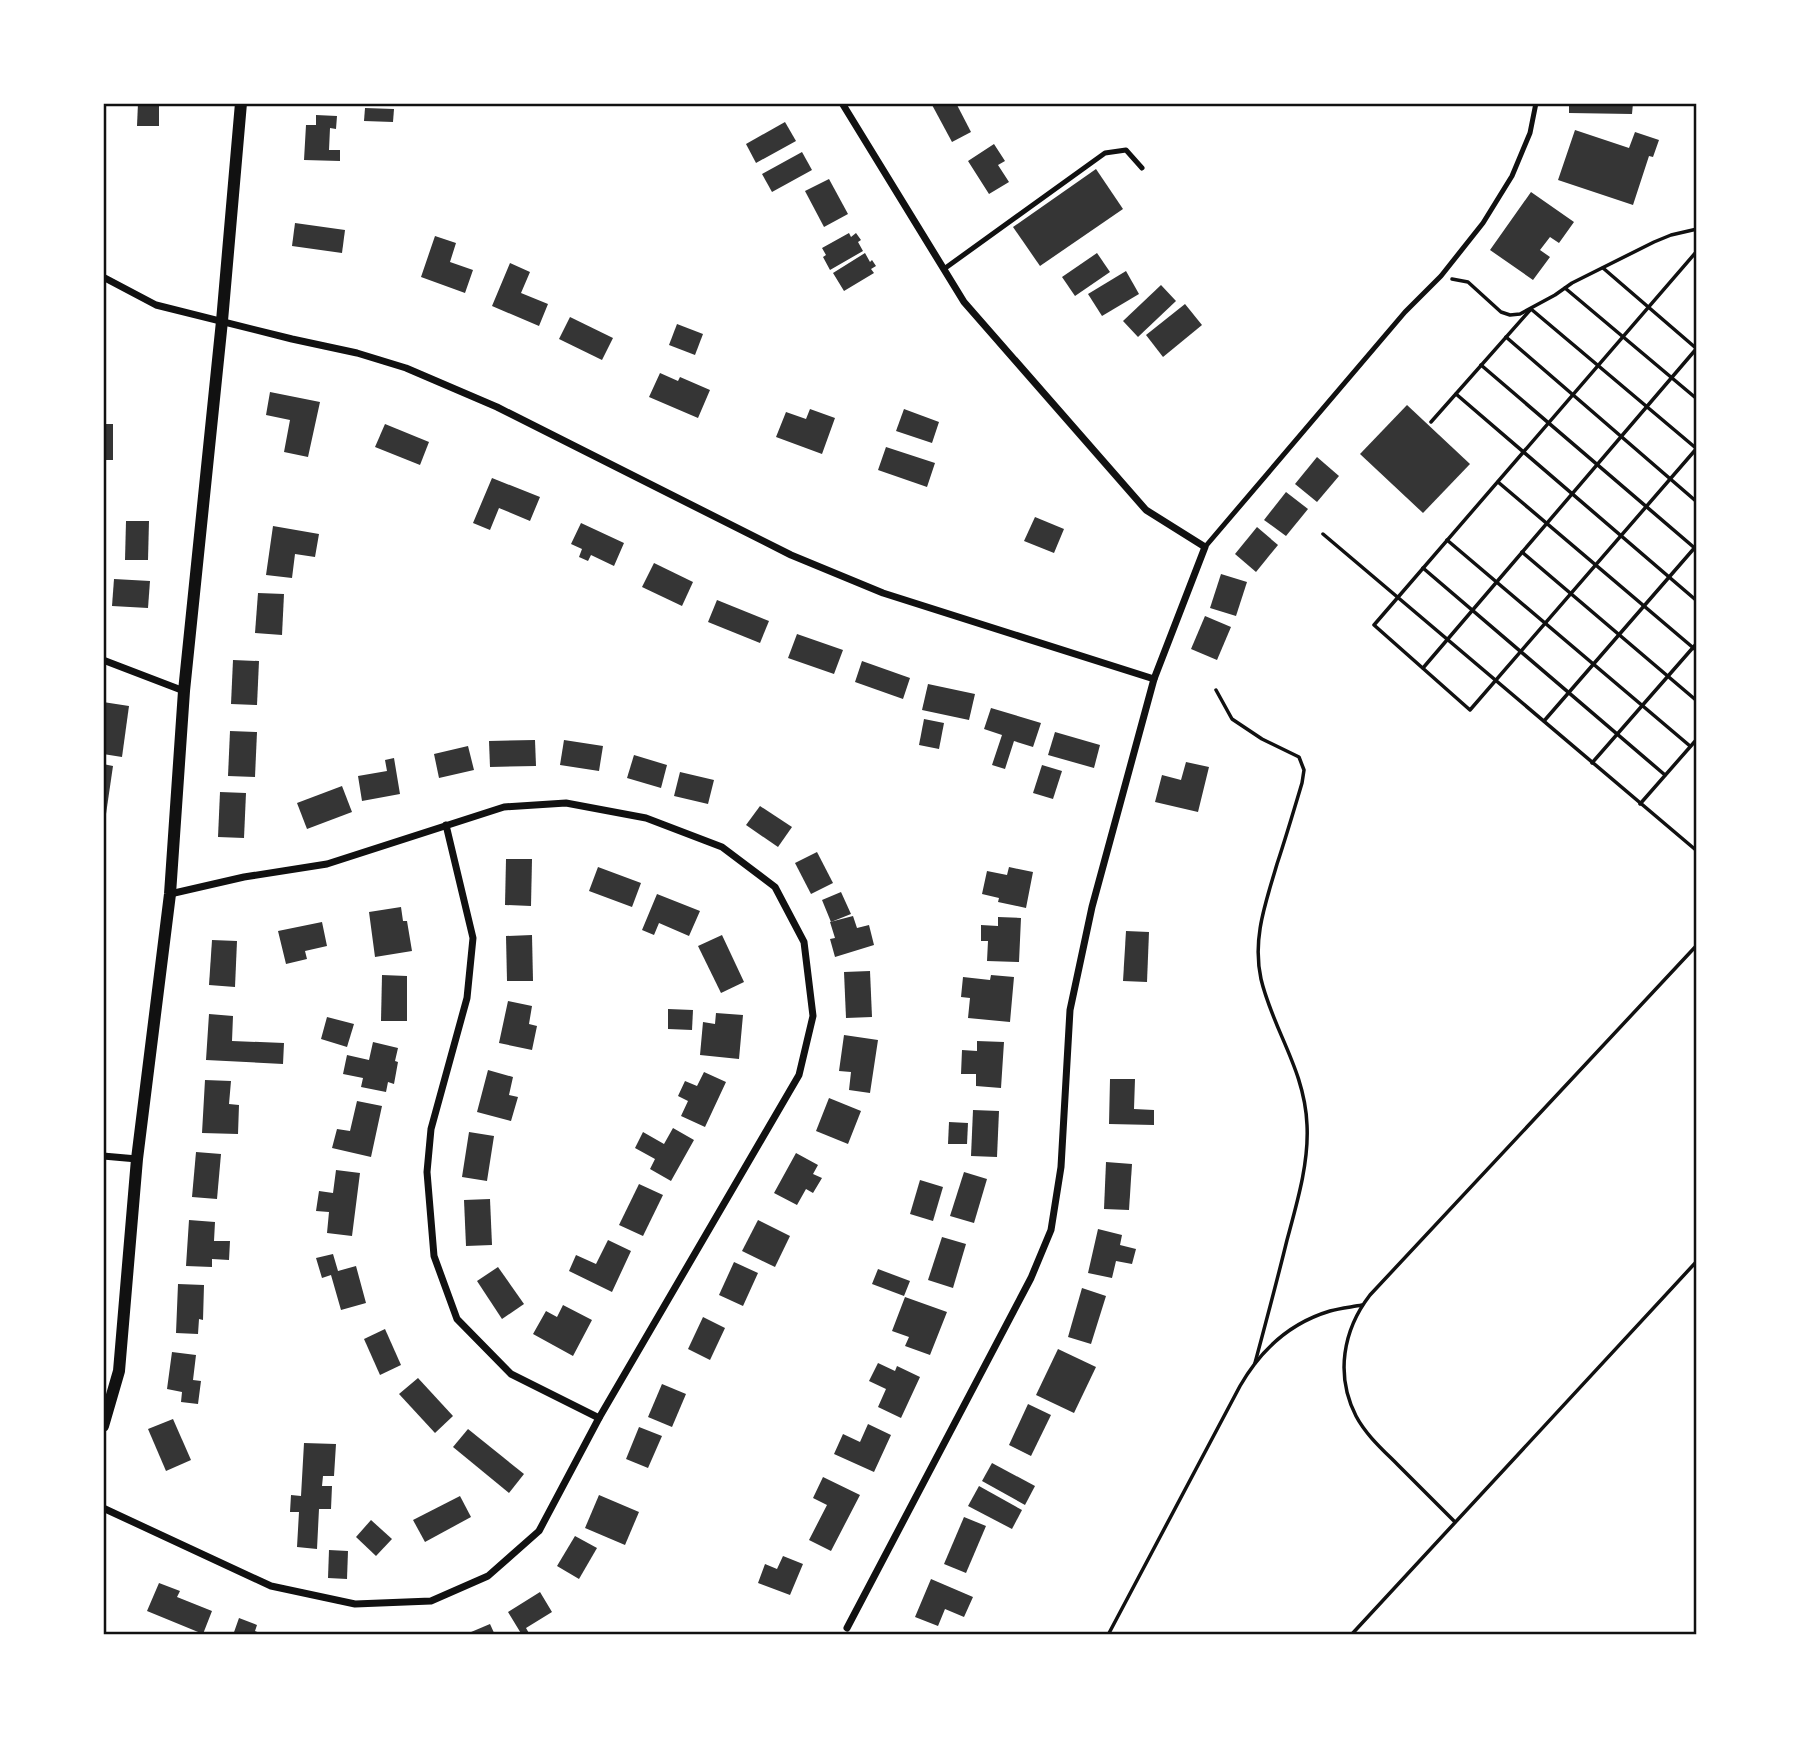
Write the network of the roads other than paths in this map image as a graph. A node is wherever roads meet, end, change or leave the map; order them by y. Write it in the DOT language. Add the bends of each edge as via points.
graph roads {
  1 [pos="241,103"];
  2 [pos="842,103"];
  3 [pos="1536,103"];
  4 [pos="1142,168"];
  5 [pos="944,269"];
  6 [pos="103,277"];
  7 [pos="222,321"];
  8 [pos="1205,547"];
  9 [pos="103,660"];
  10 [pos="1154,679"];
  11 [pos="184,691"];
  12 [pos="446,825"];
  13 [pos="170,894"];
  14 [pos="103,1156"];
  15 [pos="136,1159"];
  16 [pos="599,1418"];
  17 [pos="103,1426"];
  18 [pos="103,1508"];
  19 [pos="847,1628"];
  1 -- 7 [label="street"];
  2 -- 5 [label="street"];
  3 -- 8 [label="lane" via="1530,133 1512,176 1483,223"];
  4 -- 5 [label="lane" via="1126,149 1105,153"];
  5 -- 8 [label="street" via="964,302 1146,510"];
  6 -- 7 [label="street" via="156,305"];
  7 -- 10 [label="street" via="406,368 498,407 840,576"];
  7 -- 11 [label="street"];
  8 -- 10 [label="street"];
  9 -- 11 [label="street"];
  10 -- 19 [label="street" via="1092,907 1070,1010 1062,1167 1051,1230 1031,1278"];
  11 -- 13 [label="street"];
  12 -- 13 [label="street" via="327,864"];
  12 -- 16 [label="street" via="473,938 467,998 431,1129 427,1172 434,1256 457,1319 511,1374"];
  12 -- 16 [label="street" via="505,807 566,803 646,818 722,847 775,887 804,942 813,1016 799,1075"];
  13 -- 15 [label="street"];
  14 -- 15 [label="street"];
  15 -- 17 [label="street" via="119,1371"];
  16 -- 18 [label="street" via="538,1531 488,1576 431,1601 355,1604 271,1586"];
}
